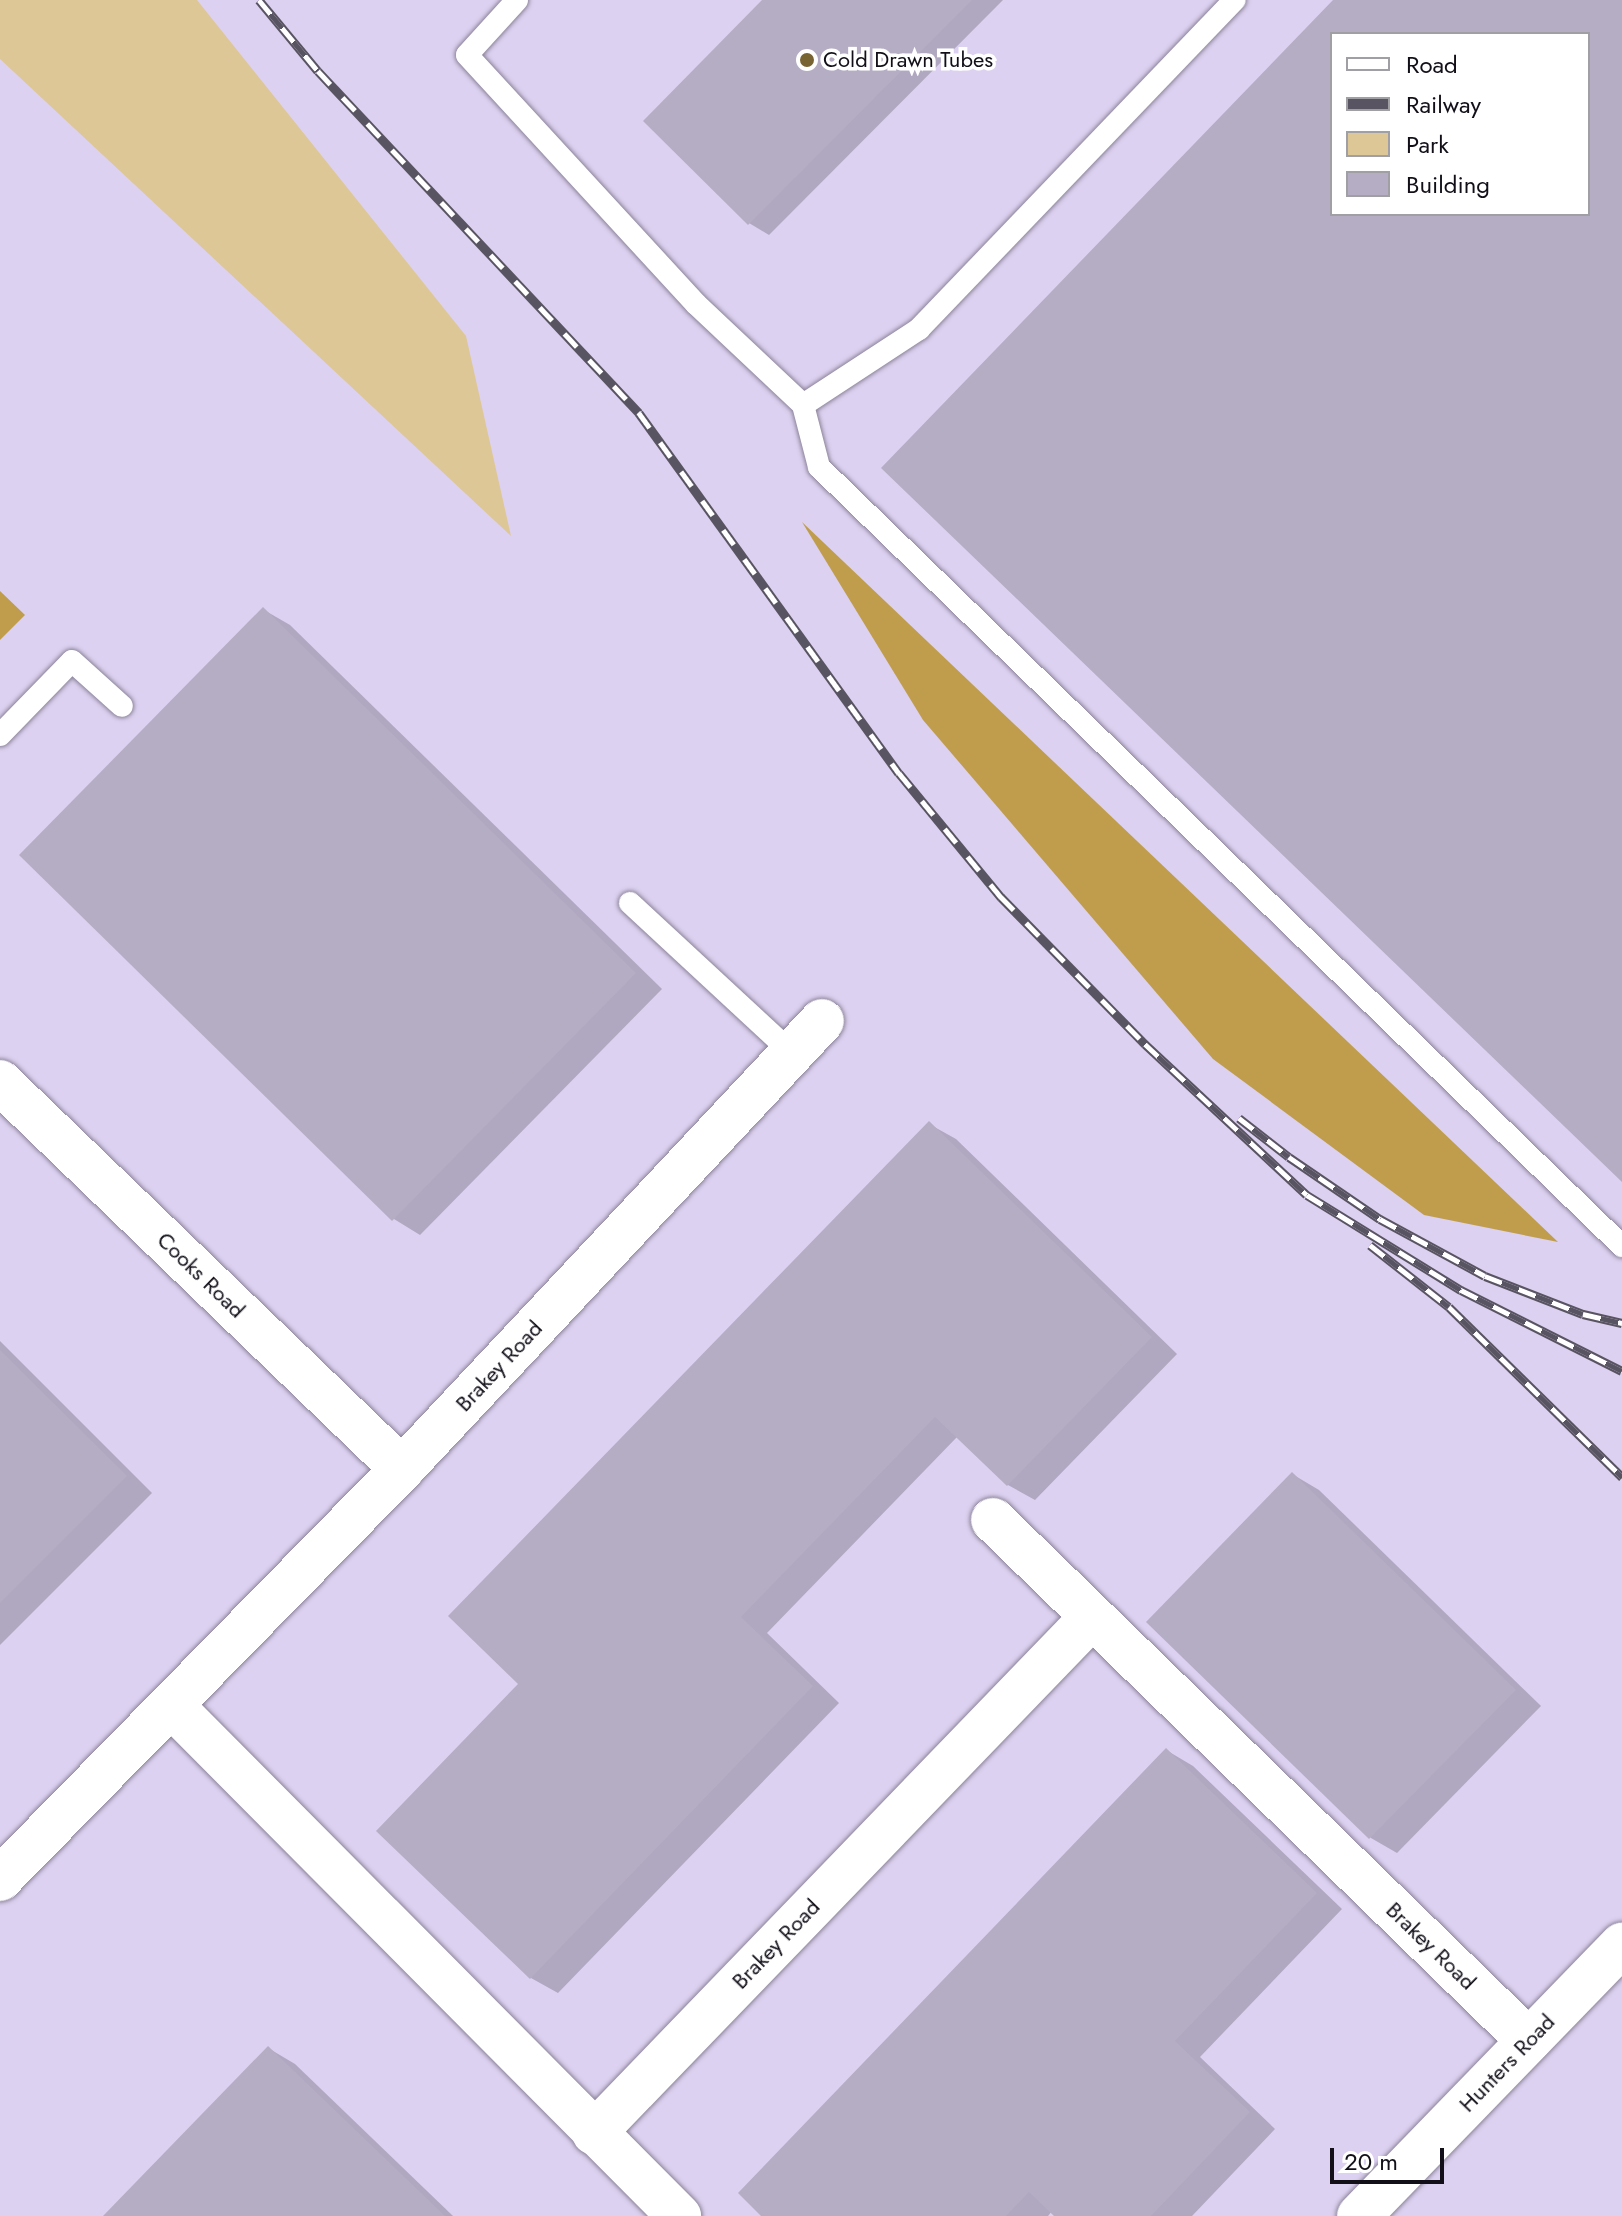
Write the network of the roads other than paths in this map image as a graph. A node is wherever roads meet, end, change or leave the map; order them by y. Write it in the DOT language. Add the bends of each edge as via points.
graph roads {
  1 [pos="517,0"];
  2 [pos="1235,0"];
  3 [pos="803,405"];
  4 [pos="122,706"];
  5 [pos="0,735"];
  6 [pos="630,903"];
  7 [pos="822,1021"];
  8 [pos="792,1053"];
  9 [pos="0,1082"];
  10 [pos="1622,1246"];
  11 [pos="402,1469"];
  12 [pos="993,1520"];
  13 [pos="1091,1618"];
  14 [pos="173,1707"];
  15 [pos="0,1879"];
  16 [pos="1622,1945"];
  17 [pos="1529,2041"];
  18 [pos="594,2133"];
  19 [pos="679,2216"];
  20 [pos="1359,2216"];
  1 -- 3 [label="lane" via="467,55 696,304"];
  2 -- 3 [label="lane" via="919,329"];
  3 -- 10 [label="lane" via="819,467"];
  4 -- 5 [label="lane" via="72,661"];
  6 -- 8 [label="lane"];
  7 -- 8 [label="street, Brakey Road"];
  8 -- 11 [label="street, Brakey Road"];
  9 -- 11 [label="street, Cooks Road"];
  11 -- 14 [label="street, Brakey Road"];
  12 -- 13 [label="street, Brakey Road"];
  13 -- 17 [label="street, Brakey Road"];
  13 -- 18 [label="street, Brakey Road"];
  14 -- 15 [label="street, Brakey Road"];
  14 -- 18 [label="street"];
  16 -- 17 [label="street, Hunters Road"];
  17 -- 20 [label="street, Hunters Road"];
  18 -- 19 [label="street"];
}
